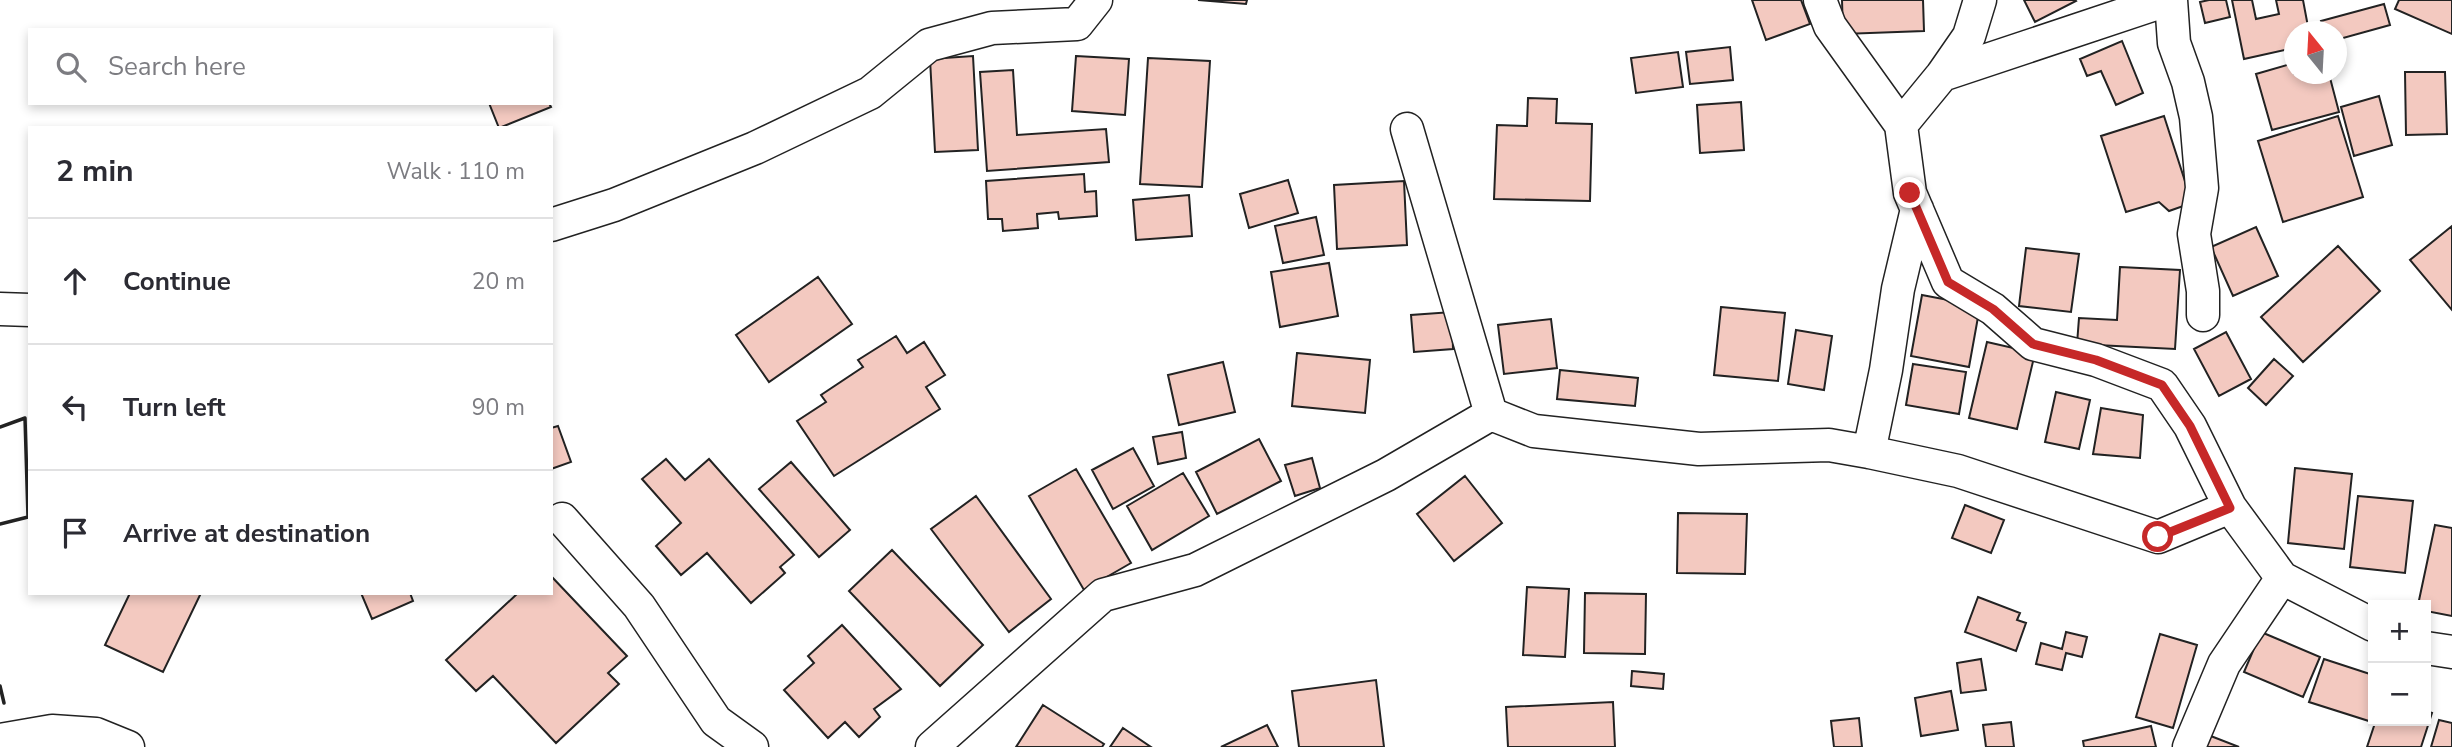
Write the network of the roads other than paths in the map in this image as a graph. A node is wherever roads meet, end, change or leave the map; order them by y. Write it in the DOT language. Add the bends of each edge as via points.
graph roads {
  1 [pos="1096,0"];
  2 [pos="1820,0"];
  3 [pos="1980,0"];
  4 [pos="2169,0"];
  5 [pos="1942,75"];
  6 [pos="1901,125"];
  7 [pos="1407,129"];
  8 [pos="1917,209"];
  9 [pos="553,224"];
  10 [pos="0,309"];
  11 [pos="28,310"];
  12 [pos="2203,315"];
  13 [pos="1492,414"];
  14 [pos="1869,452"];
  15 [pos="2230,508"];
  16 [pos="562,519"];
  17 [pos="2282,579"];
  18 [pos="2368,622"];
  19 [pos="2431,649"];
  20 [pos="2452,652"];
  21 [pos="0,740"];
  22 [pos="128,747"];
  23 [pos="752,747"];
  24 [pos="932,747"];
  25 [pos="2189,747"];
  1 -- 9 [label="street" via="1077,24 992,28 929,45 870,93 755,148"];
  2 -- 6 [label="street" via="1830,26"];
  3 -- 5 [label="street" via="1969,36"];
  4 -- 5 [label="street"];
  4 -- 12 [label="street" via="2174,43 2196,117 2202,188 2194,234"];
  5 -- 6 [label="street"];
  6 -- 8 [label="street" via="1910,193"];
  7 -- 13 [label="street"];
  8 -- 14 [label="street"];
  8 -- 15 [label="street" via="1948,282 1993,309 2033,344 2096,360 2162,385 2190,426"];
  10 -- 11 [label="street"];
  13 -- 14 [label="street" via="1534,431 1699,449 1829,445"];
  13 -- 24 [label="street" via="1386,475 1195,570 1102,595"];
  14 -- 15 [label="street" via="1958,471 2158,537"];
  15 -- 17 [label="street"];
  16 -- 23 [label="street" via="639,606 716,721"];
  17 -- 18 [label="street"];
  17 -- 25 [label="street" via="2224,664"];
  19 -- 20 [label="street"];
  21 -- 22 [label="street" via="51,731 96,734"];
}
